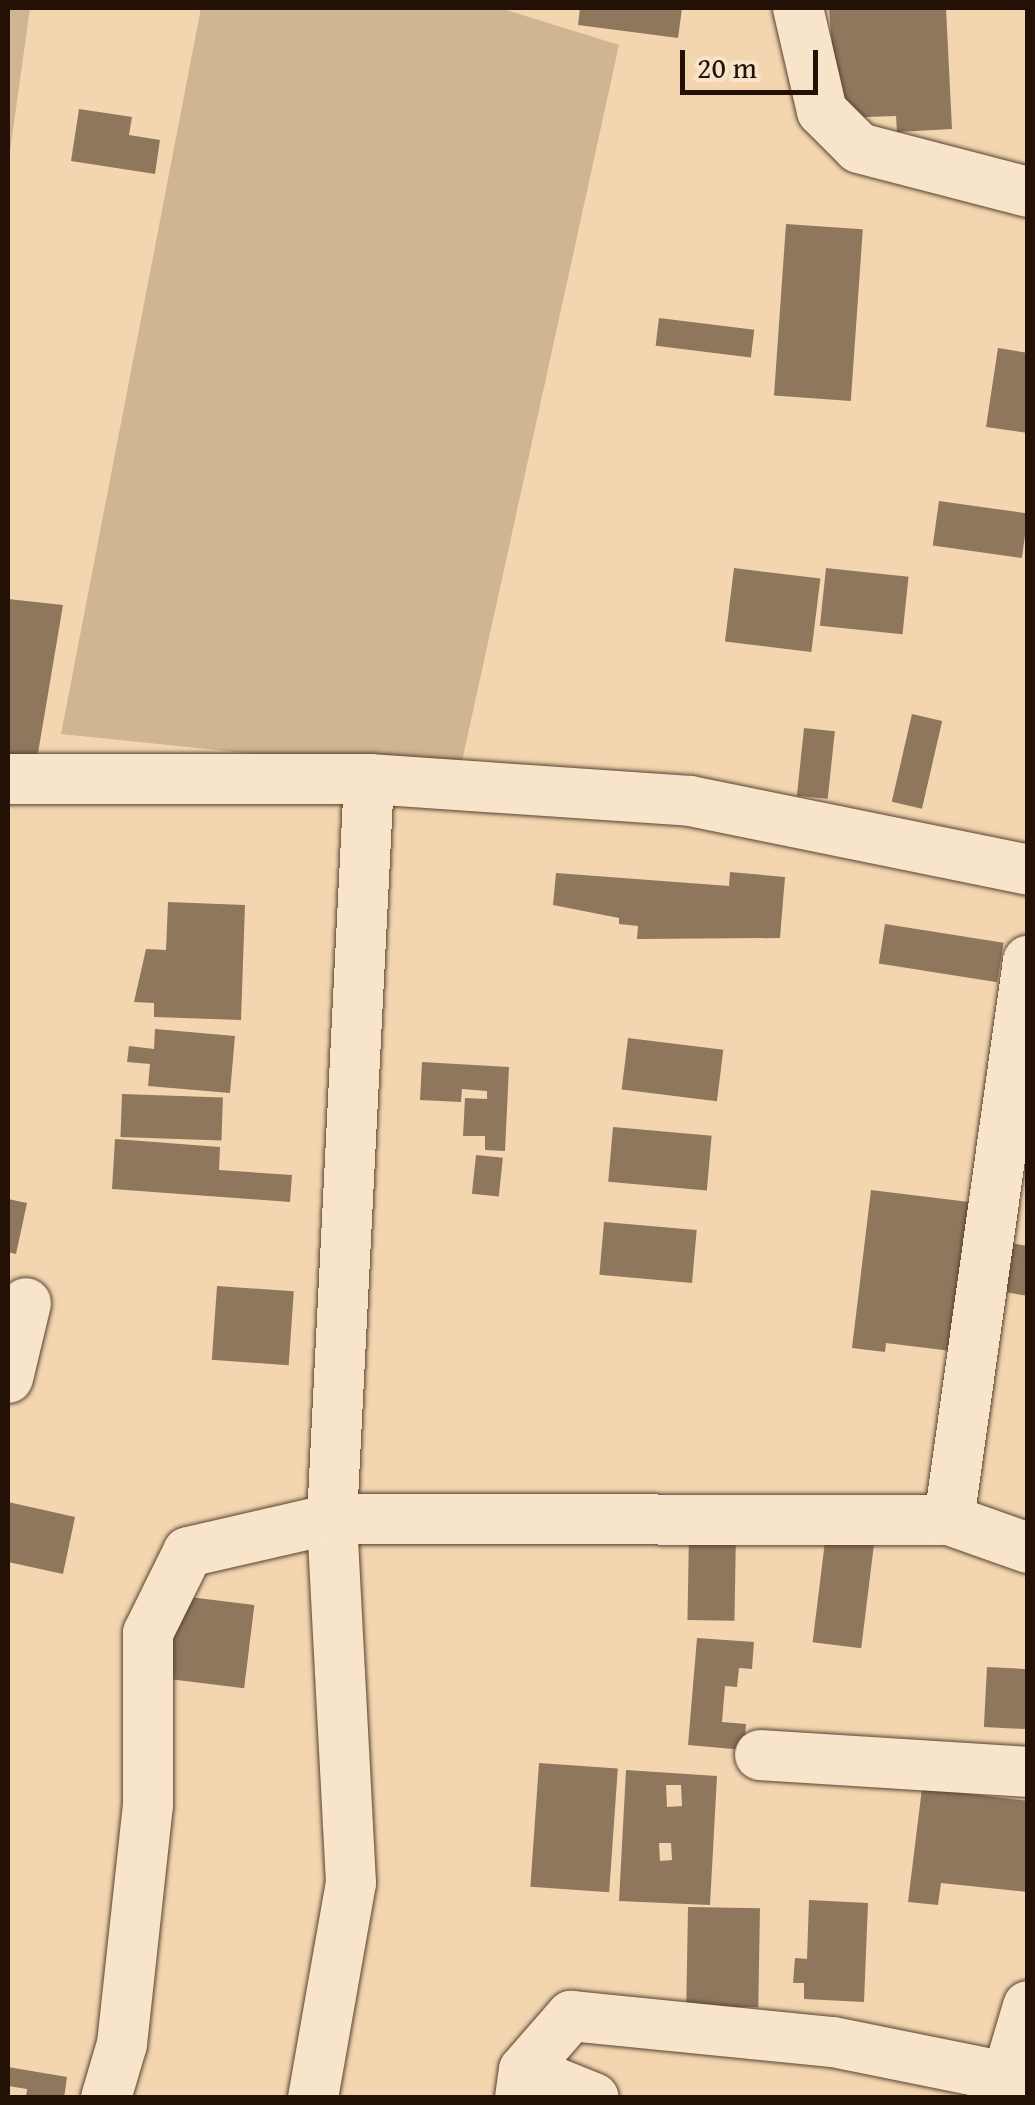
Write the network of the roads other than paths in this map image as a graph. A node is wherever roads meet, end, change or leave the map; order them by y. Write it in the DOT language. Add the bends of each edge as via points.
graph roads {
  1 [pos="798,8"];
  2 [pos="1028,192"];
  3 [pos="8,779"];
  4 [pos="368,779"];
  5 [pos="1028,870"];
  6 [pos="1028,961"];
  7 [pos="26,1303"];
  8 [pos="8,1378"];
  9 [pos="332,1519"];
  10 [pos="949,1520"];
  11 [pos="1028,1548"];
  12 [pos="760,1755"];
  13 [pos="1028,1772"];
  14 [pos="1028,2006"];
  15 [pos="522,2084"];
  16 [pos="999,2087"];
  17 [pos="106,2098"];
  18 [pos="313,2098"];
  19 [pos="594,2098"];
  1 -- 2 [label="street" via="822,111 860,148"];
  3 -- 4 [label="street"];
  4 -- 5 [label="street" via="690,801"];
  4 -- 9 [label="street"];
  6 -- 10 [label="street"];
  7 -- 8 [label="street"];
  9 -- 10 [label="street"];
  9 -- 17 [label="street" via="188,1552 148,1633 148,1805 122,2044"];
  9 -- 18 [label="street" via="350,1882"];
  10 -- 11 [label="street"];
  12 -- 13 [label="street"];
  14 -- 16 [label="street"];
  15 -- 16 [label="street" via="571,2016 833,2042"];
  15 -- 19 [label="street"];
}
